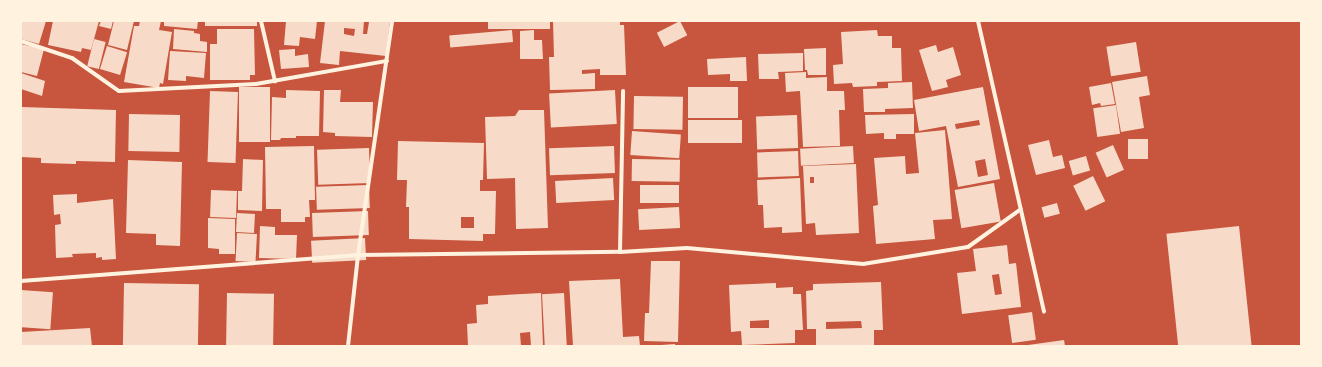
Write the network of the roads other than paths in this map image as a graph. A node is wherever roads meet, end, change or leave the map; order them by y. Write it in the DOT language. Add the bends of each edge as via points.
graph roads {
  1 [pos="261,21"];
  2 [pos="392,21"];
  3 [pos="978,21"];
  4 [pos="21,41"];
  5 [pos="387,61"];
  6 [pos="275,81"];
  7 [pos="623,91"];
  8 [pos="1021,209"];
  9 [pos="620,252"];
  10 [pos="358,255"];
  11 [pos="21,280"];
  12 [pos="1044,312"];
  13 [pos="348,346"];
  1 -- 6 [label="street"];
  2 -- 5 [label="street"];
  3 -- 8 [label="street"];
  4 -- 6 [label="street" via="72,58 120,91"];
  5 -- 6 [label="street"];
  5 -- 10 [label="street"];
  7 -- 9 [label="street"];
  8 -- 9 [label="street" via="968,247 863,264 688,248"];
  8 -- 12 [label="street"];
  9 -- 10 [label="street"];
  10 -- 11 [label="street"];
  10 -- 13 [label="street"];
}
